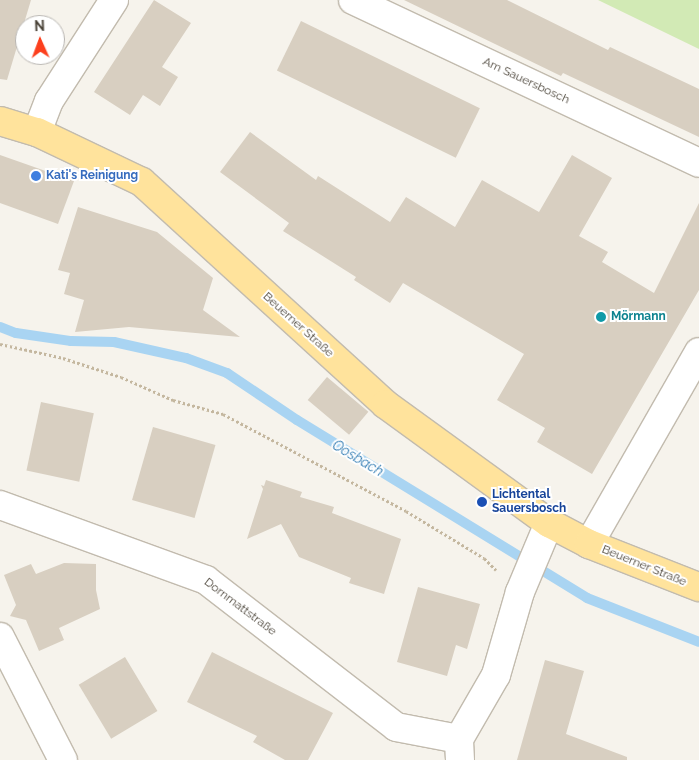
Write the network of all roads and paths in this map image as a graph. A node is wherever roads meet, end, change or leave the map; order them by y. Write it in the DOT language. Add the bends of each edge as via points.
graph roads {
  1 [pos="114,0"];
  2 [pos="353,0"];
  3 [pos="0,121"];
  4 [pos="37,132"];
  5 [pos="699,163"];
  6 [pos="0,344"];
  7 [pos="699,352"];
  8 [pos="0,506"];
  9 [pos="550,523"];
  10 [pos="589,544"];
  11 [pos="699,588"];
  12 [pos="522,589"];
  13 [pos="0,638"];
  14 [pos="460,750"];
  15 [pos="62,760"];
  1 -- 4 [label="street" via="49,101"];
  2 -- 5 [label="street, Am Sauersbosch"];
  3 -- 4 [label="main road, Beuerner Straße"];
  4 -- 9 [label="main road, Beuerner Straße" via="142,182 385,404"];
  6 -- 12 [label="path" via="63,358 121,376 173,400 223,414 421,521 484,558"];
  7 -- 10 [label="street, Beuerner Straße"];
  8 -- 14 [label="street, Dornmattstraße" via="206,580 396,727"];
  9 -- 10 [label="main road, Beuerner Straße"];
  9 -- 12 [label="street"];
  10 -- 11 [label="main road, Beuerner Straße"];
  12 -- 14 [label="street" via="496,675"];
  13 -- 15 [label="street"];
}
